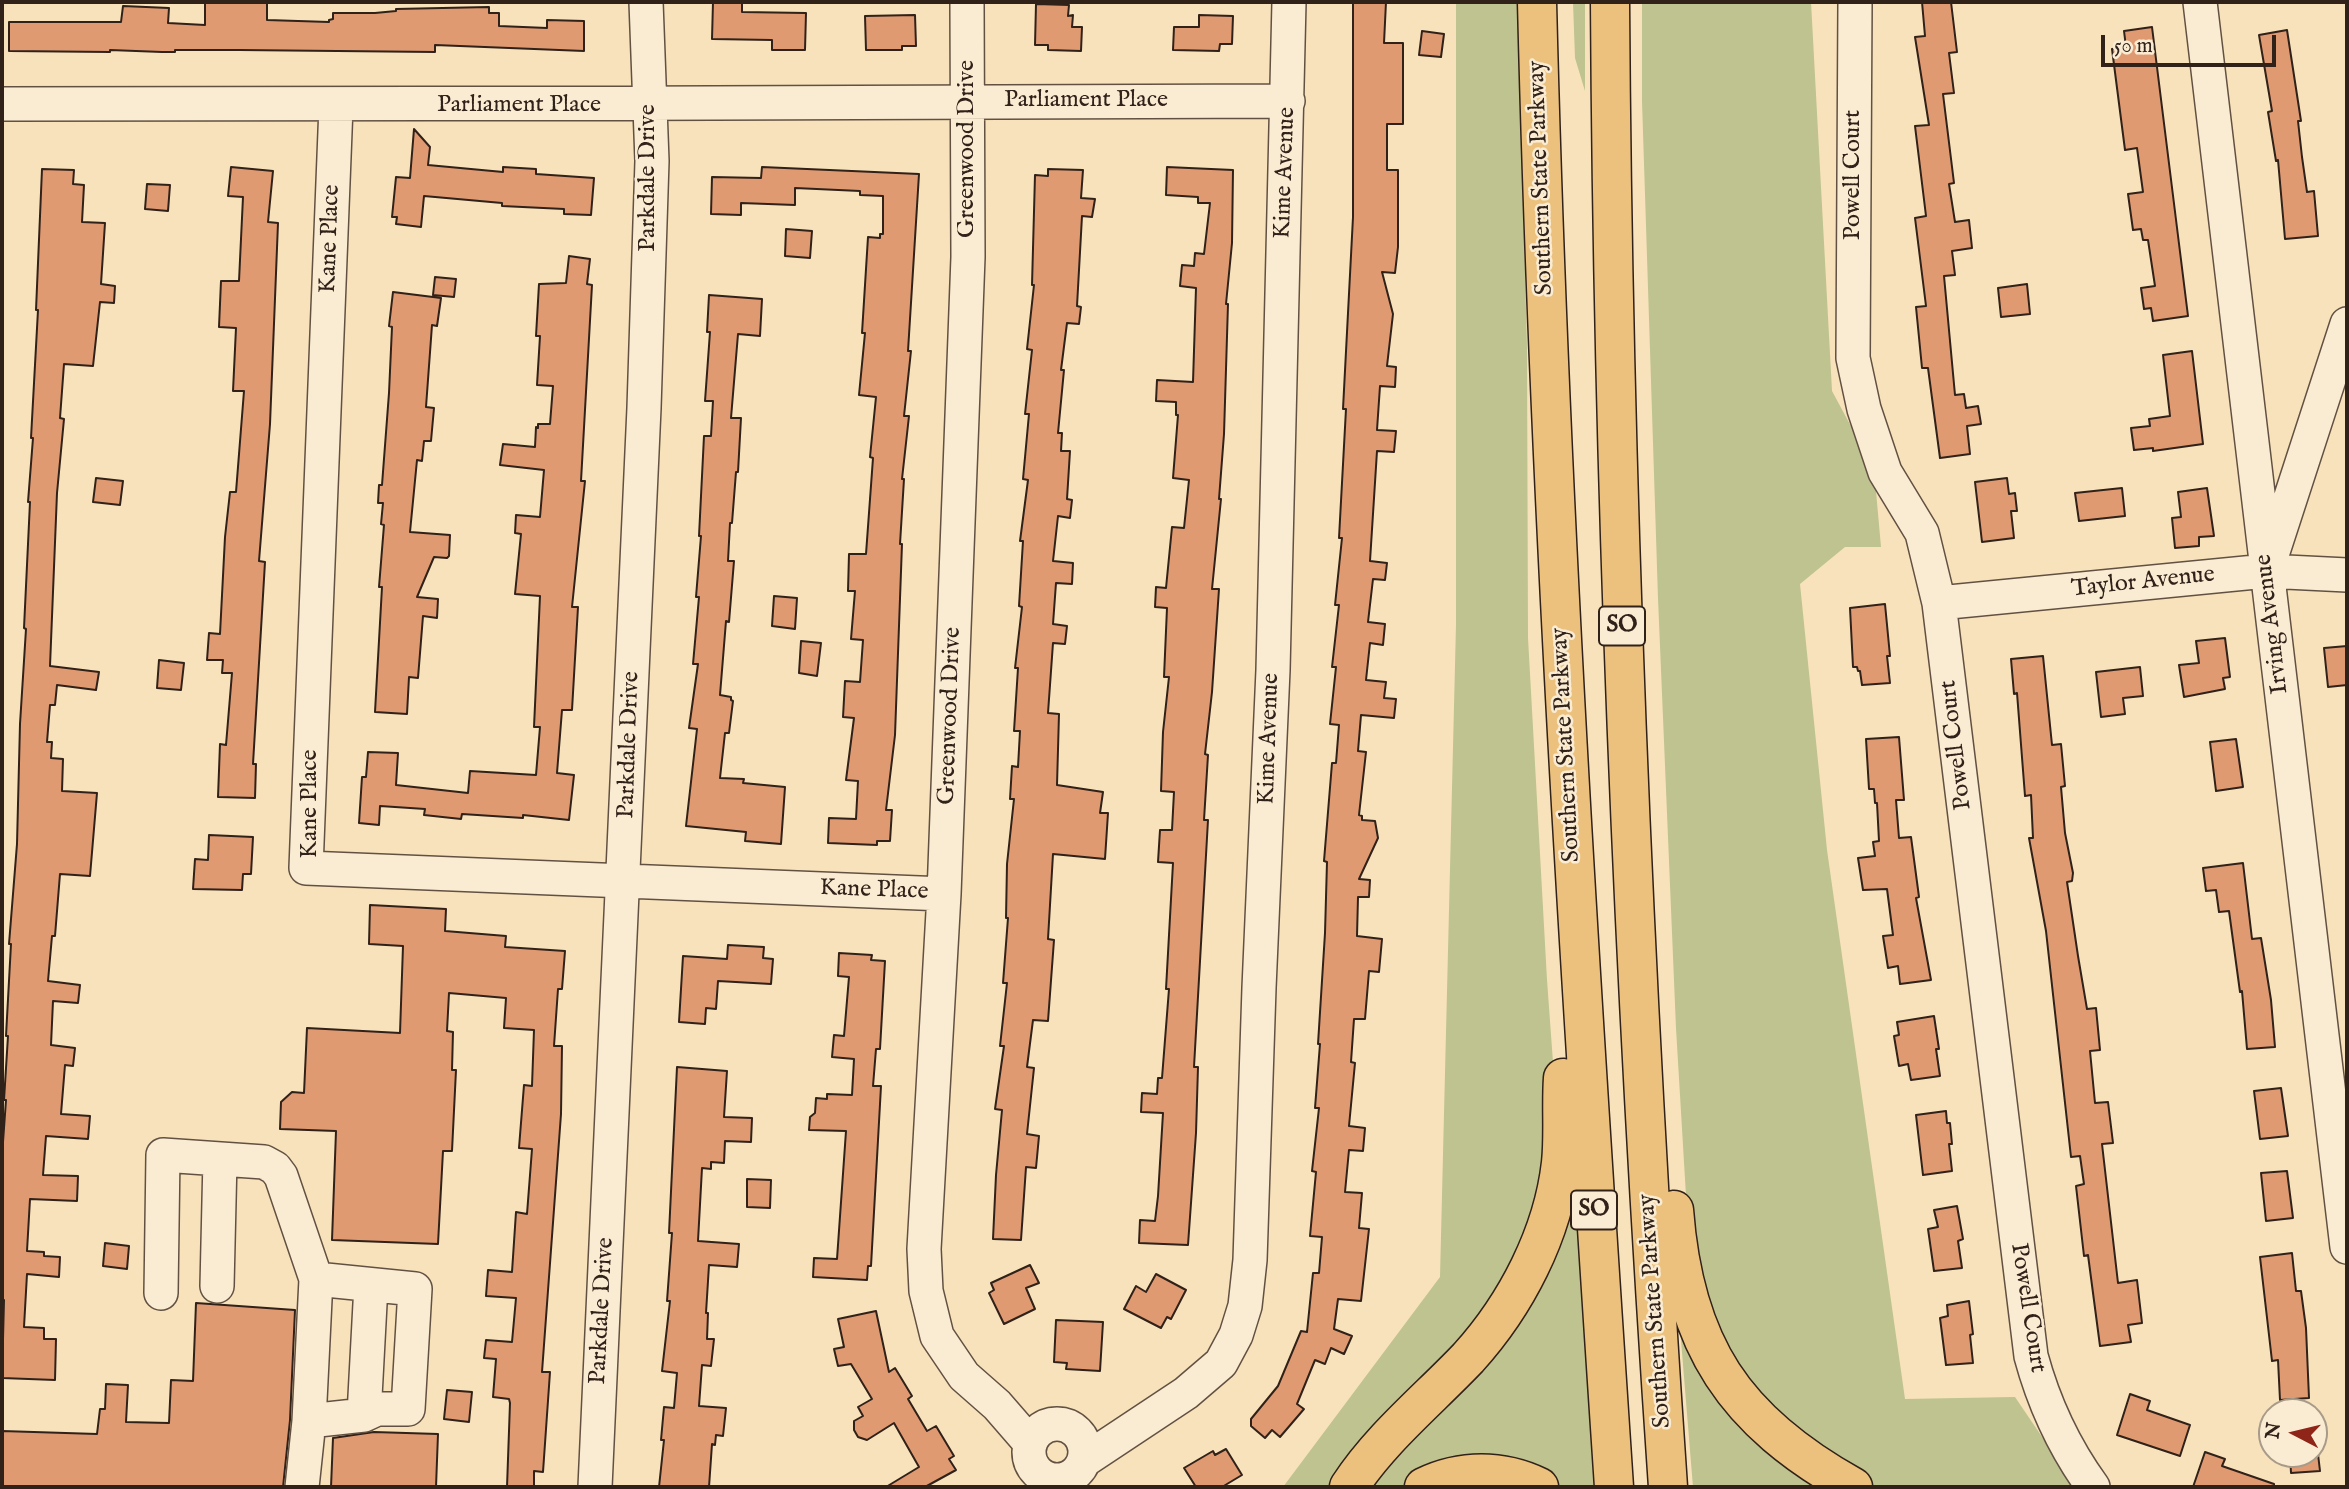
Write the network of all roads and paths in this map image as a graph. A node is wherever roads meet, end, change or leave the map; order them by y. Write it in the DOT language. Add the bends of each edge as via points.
graph roads {
  1 [pos="646,2"];
  2 [pos="967,2"];
  3 [pos="1289,2"];
  4 [pos="1537,2"];
  5 [pos="1610,2"];
  6 [pos="1855,2"];
  7 [pos="2200,2"];
  8 [pos="969,100"];
  9 [pos="1288,101"];
  10 [pos="2,104"];
  11 [pos="649,105"];
  12 [pos="336,106"];
  13 [pos="2347,324"];
  14 [pos="2266,571"];
  15 [pos="2347,575"];
  16 [pos="1939,603"];
  17 [pos="624,881"];
  18 [pos="944,894"];
  19 [pos="1577,932"];
  20 [pos="1641,1054"];
  21 [pos="220,1159"];
  22 [pos="2347,1247"];
  23 [pos="316,1279"];
  24 [pos="371,1285"];
  25 [pos="217,1286"];
  26 [pos="161,1293"];
  27 [pos="364,1415"];
  28 [pos="309,1421"];
  29 [pos="1058,1460"];
  30 [pos="302,1487"];
  31 [pos="595,1487"];
  32 [pos="1349,1487"];
  33 [pos="1424,1487"];
  34 [pos="1539,1487"];
  35 [pos="1614,1487"];
  36 [pos="1668,1487"];
  37 [pos="1853,1487"];
  38 [pos="2093,1487"];
  1 -- 11 [label="street, Parkdale Drive"];
  2 -- 8 [label="street, Greenwood Drive"];
  3 -- 9 [label="street, Kime Avenue"];
  4 -- 19 [label="highway, Southern State Parkway / SO"];
  5 -- 20 [label="highway, Southern State Parkway / SO" via="1620,566"];
  6 -- 16 [label="street, Powell Court" via="1853,358 1885,472 1922,533"];
  7 -- 14 [label="street, Irving Avenue"];
  8 -- 9 [label="street, Parliament Place"];
  8 -- 11 [label="street, Parliament Place"];
  8 -- 18 [label="street, Greenwood Drive" via="968,257"];
  9 -- 29 [label="street, Kime Avenue" via="1273,670 1245,1306 1237,1335 1221,1363 1186,1394 1133,1426"];
  10 -- 12 [label="street, Parliament Place"];
  11 -- 12 [label="street, Parliament Place"];
  11 -- 17 [label="street, Parkdale Drive" via="652,160"];
  12 -- 17 [label="street, Kane Place" via="306,868"];
  13 -- 14 [label="street"];
  14 -- 15 [label="street, Taylor Avenue"];
  14 -- 16 [label="street, Taylor Avenue"];
  14 -- 22 [label="street, Irving Avenue"];
  16 -- 38 [label="street, Powell Court" via="2031,1356 2049,1411"];
  17 -- 18 [label="street, Kane Place"];
  17 -- 31 [label="street, Parkdale Drive"];
  18 -- 29 [label="street, Greenwood Drive" via="924,1249 926,1291 937,1336 964,1376"];
  19 -- 32 [label="highway" via="1561,1097 1560,1167 1540,1243 1517,1291 1483,1340 1378,1448"];
  19 -- 35 [label="highway, Southern State Parkway / SO"];
  20 -- 36 [label="highway, Southern State Parkway / SO"];
  20 -- 37 [label="highway" via="1672,1177 1683,1281 1704,1341 1727,1381 1760,1421 1808,1460"];
  21 -- 23 [label="street" via="264,1162 275,1168"];
  21 -- 25 [label="street"];
  21 -- 26 [label="street" via="163,1155"];
  23 -- 24 [label="street"];
  23 -- 28 [label="street"];
  24 -- 27 [label="street"];
  24 -- 27 [label="street" via="415,1289 408,1409 377,1409"];
  27 -- 28 [label="street"];
  28 -- 30 [label="street"];
  33 -- 34 [label="highway" via="1484,1473"];
}
